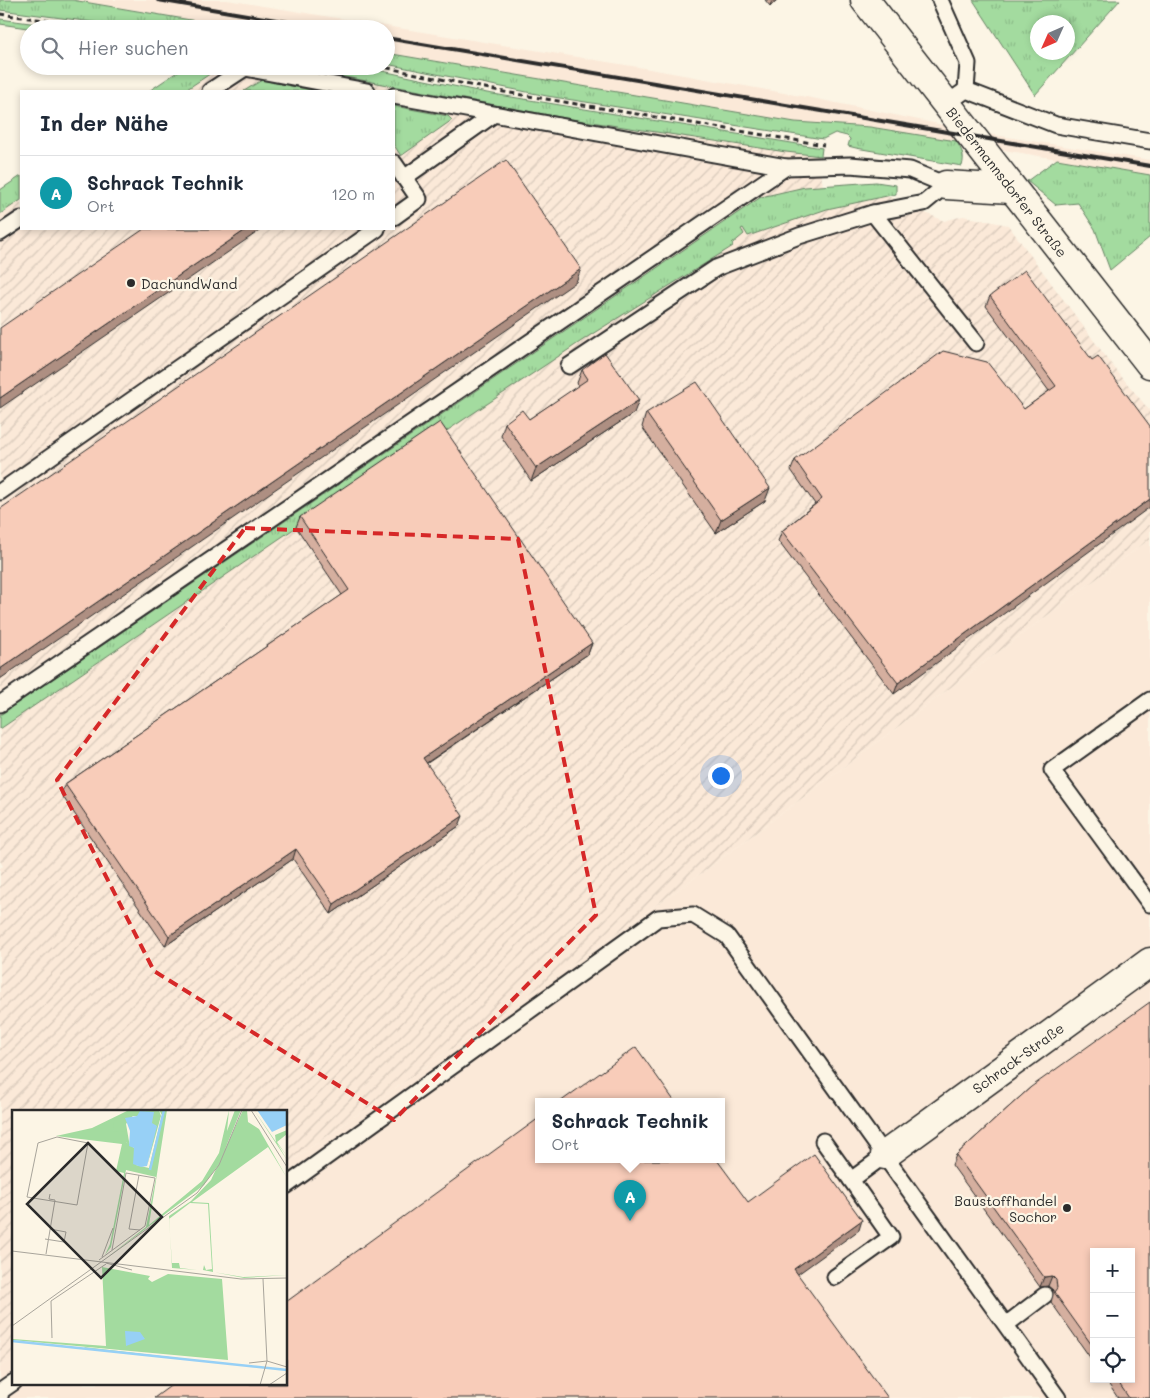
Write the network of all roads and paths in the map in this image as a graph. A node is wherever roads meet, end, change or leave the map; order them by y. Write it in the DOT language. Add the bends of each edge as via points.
graph roads {
  1 [pos="865,0"];
  2 [pos="940,0"];
  3 [pos="0,14"];
  4 [pos="44,20"];
  5 [pos="395,70"];
  6 [pos="234,75"];
  7 [pos="277,75"];
  8 [pos="341,89"];
  9 [pos="212,90"];
  10 [pos="354,90"];
  11 [pos="395,96"];
  12 [pos="956,97"];
  13 [pos="492,115"];
  14 [pos="1150,141"];
  15 [pos="395,165"];
  16 [pos="850,165"];
  17 [pos="786,167"];
  18 [pos="404,178"];
  19 [pos="946,185"];
  20 [pos="1011,189"];
  21 [pos="873,213"];
  22 [pos="395,216"];
  23 [pos="20,220"];
  24 [pos="376,230"];
  25 [pos="0,233"];
  26 [pos="976,343"];
  27 [pos="1150,364"];
  28 [pos="569,366"];
  29 [pos="0,492"];
  30 [pos="1150,700"];
  31 [pos="0,704"];
  32 [pos="1150,904"];
  33 [pos="1150,962"];
  34 [pos="823,1141"];
  35 [pos="885,1155"];
  36 [pos="850,1180"];
  37 [pos="288,1185"];
  38 [pos="835,1277"];
  39 [pos="1045,1295"];
  40 [pos="1007,1324"];
  41 [pos="12,1383"];
  42 [pos="0,1397"];
  43 [pos="1058,1398"];
  1 -- 12 [label="main road, Biedermannsdorfer Straße"];
  2 -- 12 [label="lane" via="968,63"];
  3 -- 4 [label="path"];
  5 -- 16 [label="path" via="513,94 822,144"];
  6 -- 9 [label="lane"];
  7 -- 8 [label="lane"];
  8 -- 10 [label="lane"];
  11 -- 13 [label="lane"];
  12 -- 14 [label="lane" via="1056,125"];
  12 -- 20 [label="main road, Biedermannsdorfer Straße"];
  13 -- 17 [label="lane"];
  13 -- 18 [label="lane"];
  15 -- 18 [label="lane"];
  16 -- 17 [label="lane"];
  16 -- 19 [label="lane" via="910,170"];
  17 -- 31 [label="lane"];
  18 -- 22 [label="lane" via="419,199"];
  19 -- 20 [label="main road"];
  19 -- 21 [label="lane" via="924,203"];
  20 -- 27 [label="main road, Biedermannsdorfer Straße"];
  21 -- 26 [label="lane"];
  21 -- 28 [label="lane" via="799,236 716,268"];
  23 -- 25 [label="lane"];
  24 -- 29 [label="lane"];
  30 -- 32 [label="lane" via="1052,770"];
  33 -- 35 [label="main road, Schrack-Straße"];
  34 -- 36 [label="lane"];
  35 -- 36 [label="lane"];
  35 -- 37 [label="lane" via="727,936 693,915 658,918"];
  35 -- 40 [label="lane"];
  36 -- 38 [label="lane" via="891,1237"];
  39 -- 40 [label="lane"];
  40 -- 43 [label="lane"];
  41 -- 42 [label="lane" via="1,1391"];
}
